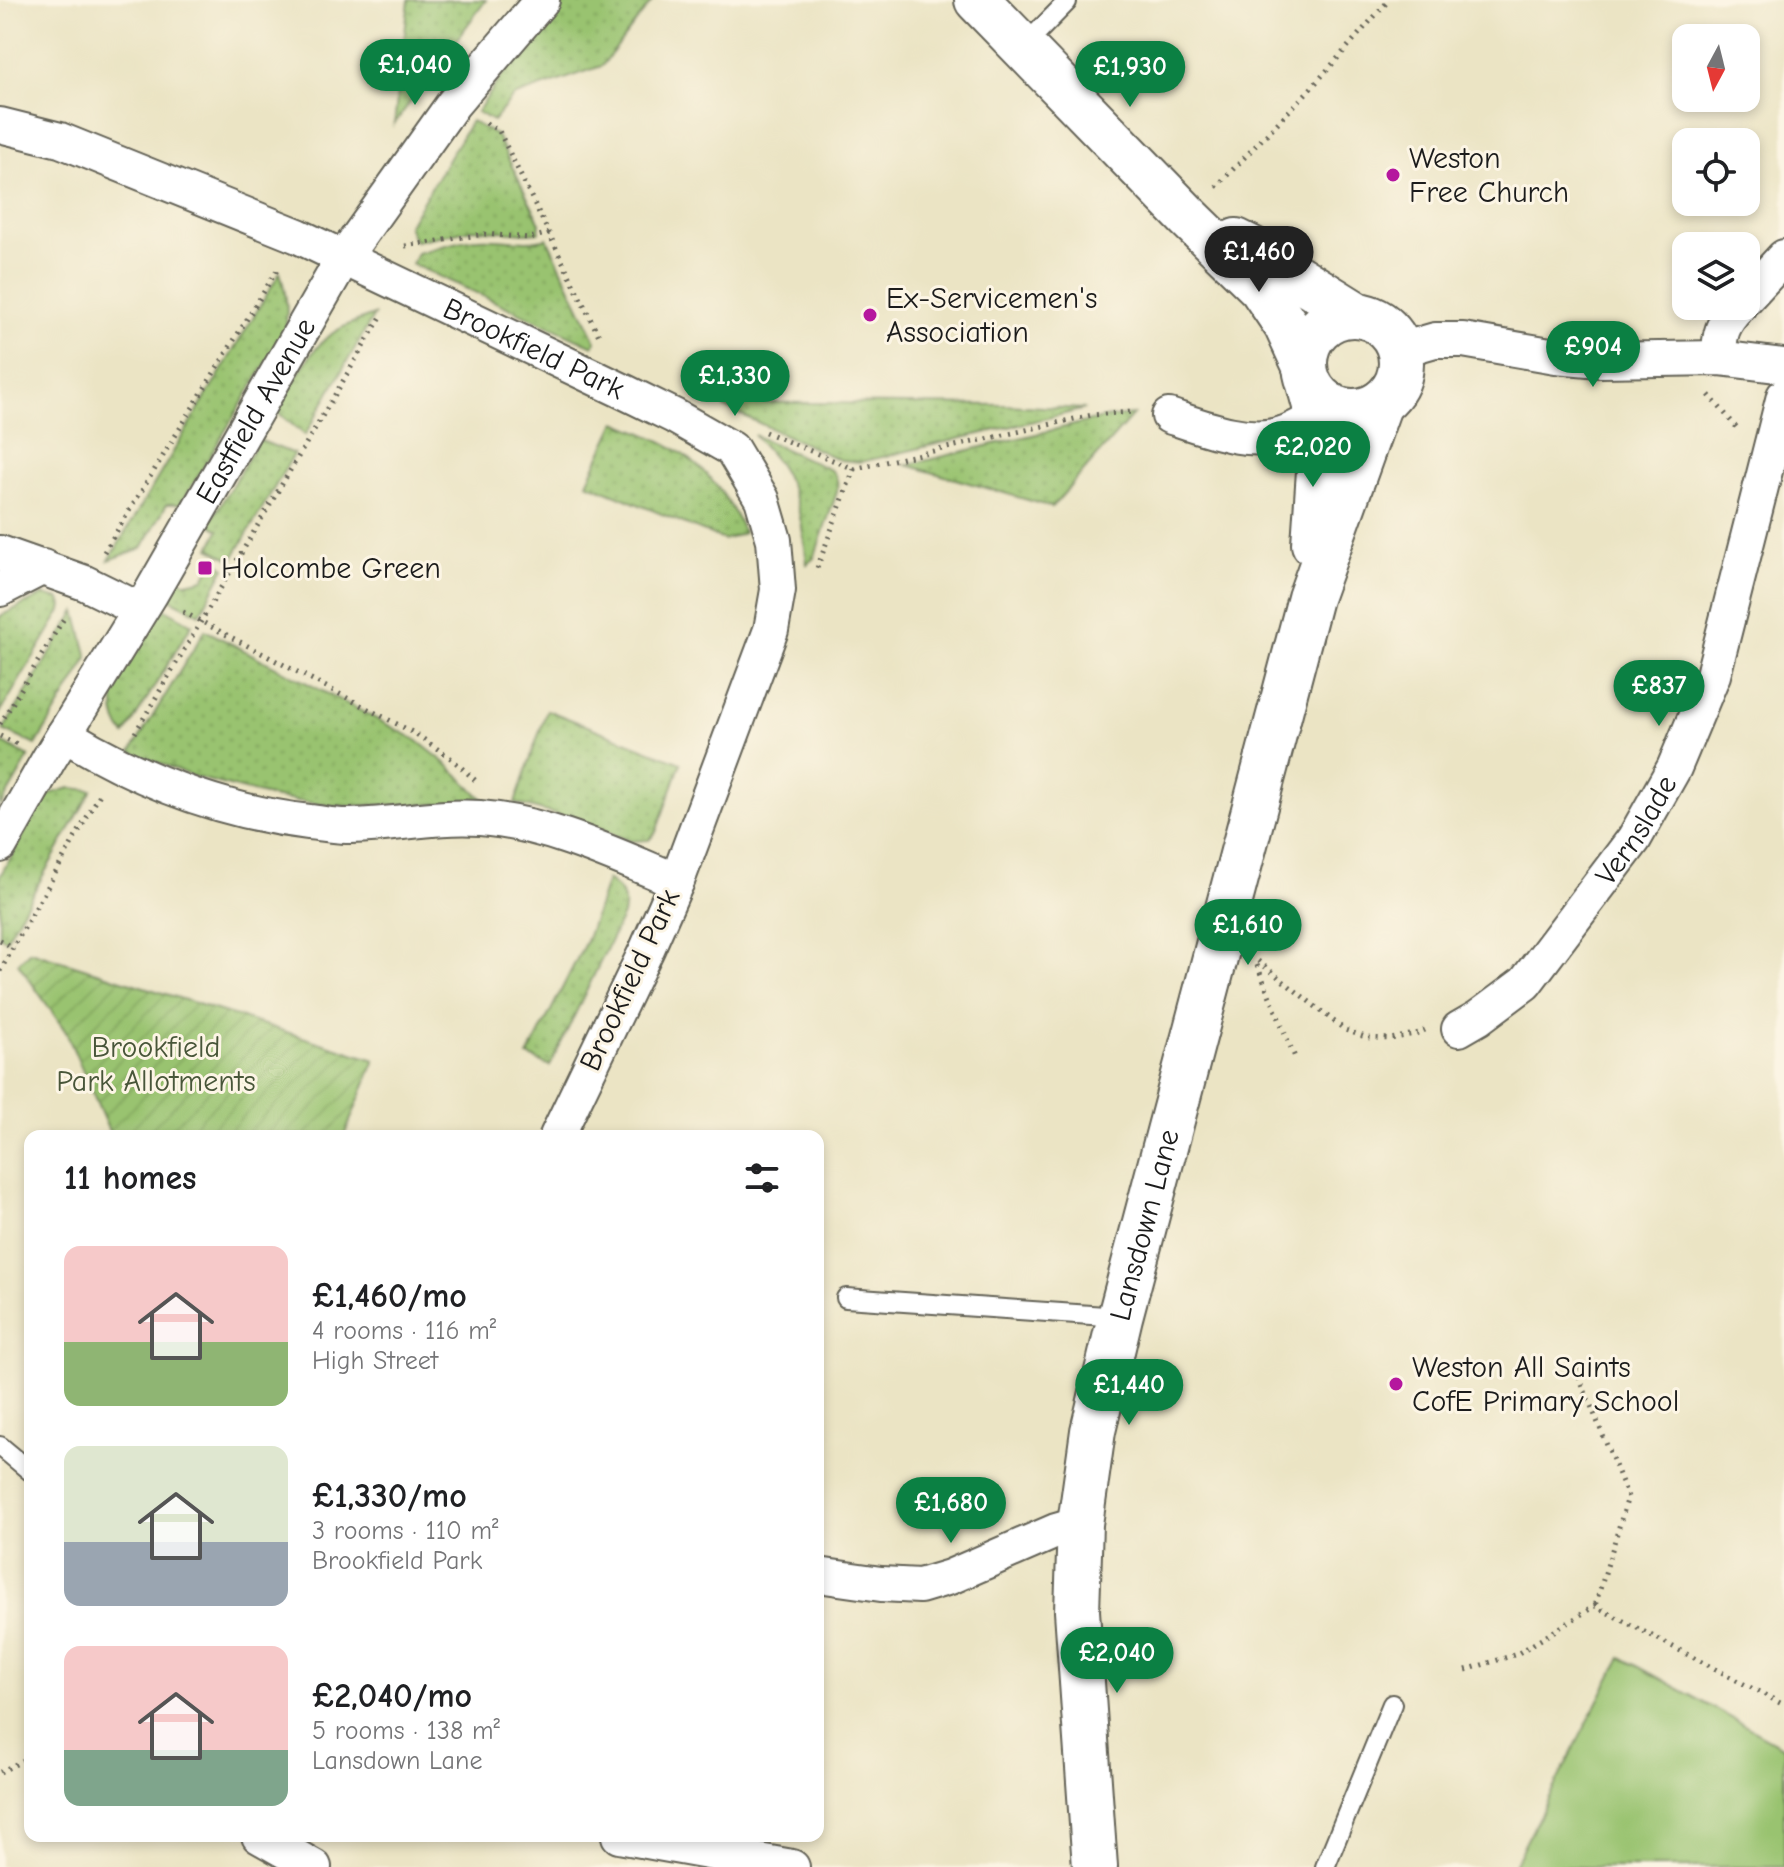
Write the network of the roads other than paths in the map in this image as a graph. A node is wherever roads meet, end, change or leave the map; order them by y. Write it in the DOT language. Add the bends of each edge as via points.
graph roads {
  1 [pos="542,0"];
  2 [pos="977,0"];
  3 [pos="1067,2"];
  4 [pos="1022,48"];
  5 [pos="0,125"];
  6 [pos="1190,218"];
  7 [pos="344,257"];
  8 [pos="1784,257"];
  9 [pos="1760,283"];
  10 [pos="1358,315"];
  11 [pos="1726,320"];
  12 [pos="1400,350"];
  13 [pos="1719,358"];
  14 [pos="1784,366"];
  15 [pos="1310,388"];
  16 [pos="1784,396"];
  17 [pos="1380,403"];
  18 [pos="1169,416"];
  19 [pos="0,553"];
  20 [pos="43,567"];
  21 [pos="0,589"];
  22 [pos="1310,598"];
  23 [pos="145,601"];
  24 [pos="64,734"];
  25 [pos="0,845"];
  26 [pos="677,881"];
  27 [pos="1468,1024"];
  28 [pos="560,1130"];
  29 [pos="846,1298"];
  30 [pos="1120,1317"];
  31 [pos="0,1446"];
  32 [pos="24,1466"];
  33 [pos="1080,1524"];
  34 [pos="824,1576"];
  35 [pos="1392,1704"];
  36 [pos="270,1842"];
  37 [pos="652,1842"];
  38 [pos="314,1867"];
  39 [pos="792,1867"];
  40 [pos="1095,1867"];
  41 [pos="1325,1867"];
  1 -- 7 [label="street, Eastfield Avenue" via="453,104"];
  2 -- 4 [label="street"];
  3 -- 4 [label="lane"];
  4 -- 6 [label="street"];
  5 -- 7 [label="street, Brookfield Park" via="60,140"];
  6 -- 10 [label="street" via="1252,249"];
  6 -- 15 [label="street" via="1261,288 1286,325"];
  7 -- 23 [label="street, Eastfield Avenue"];
  7 -- 26 [label="street, Brookfield Park" via="732,449 762,499 774,540 778,590 771,630"];
  8 -- 9 [label="street"];
  10 -- 12 [label="street" via="1381,323"];
  10 -- 15 [label="street" via="1341,316 1314,334 1307,348"];
  11 -- 13 [label="street"];
  12 -- 13 [label="street" via="1435,340 1463,340 1600,360"];
  12 -- 17 [label="street" via="1397,383"];
  13 -- 14 [label="street"];
  15 -- 17 [label="street" via="1332,406 1348,411"];
  15 -- 18 [label="street" via="1284,433 1269,437 1216,431"];
  15 -- 22 [label="street, Lansdown Lane" via="1321,442"];
  16 -- 27 [label="street, Vernslade" via="1713,675 1674,768 1634,839 1525,983"];
  17 -- 22 [label="street, Lansdown Lane"];
  19 -- 20 [label="street"];
  20 -- 21 [label="street"];
  20 -- 23 [label="street"];
  22 -- 30 [label="street, Lansdown Lane"];
  23 -- 24 [label="street, Eastfield Avenue"];
  24 -- 25 [label="street, Eastfield Avenue"];
  24 -- 26 [label="street" via="117,764 228,808 345,826 479,818 520,824"];
  26 -- 28 [label="street, Brookfield Park"];
  29 -- 30 [label="lane"];
  30 -- 33 [label="street, Lansdown Lane" via="1093,1431"];
  31 -- 32 [label="lane"];
  33 -- 34 [label="street" via="920,1586"];
  33 -- 40 [label="street, Lansdown Lane" via="1077,1611"];
  35 -- 41 [label="lane"];
  36 -- 38 [label="street"];
  37 -- 39 [label="street"];
}
